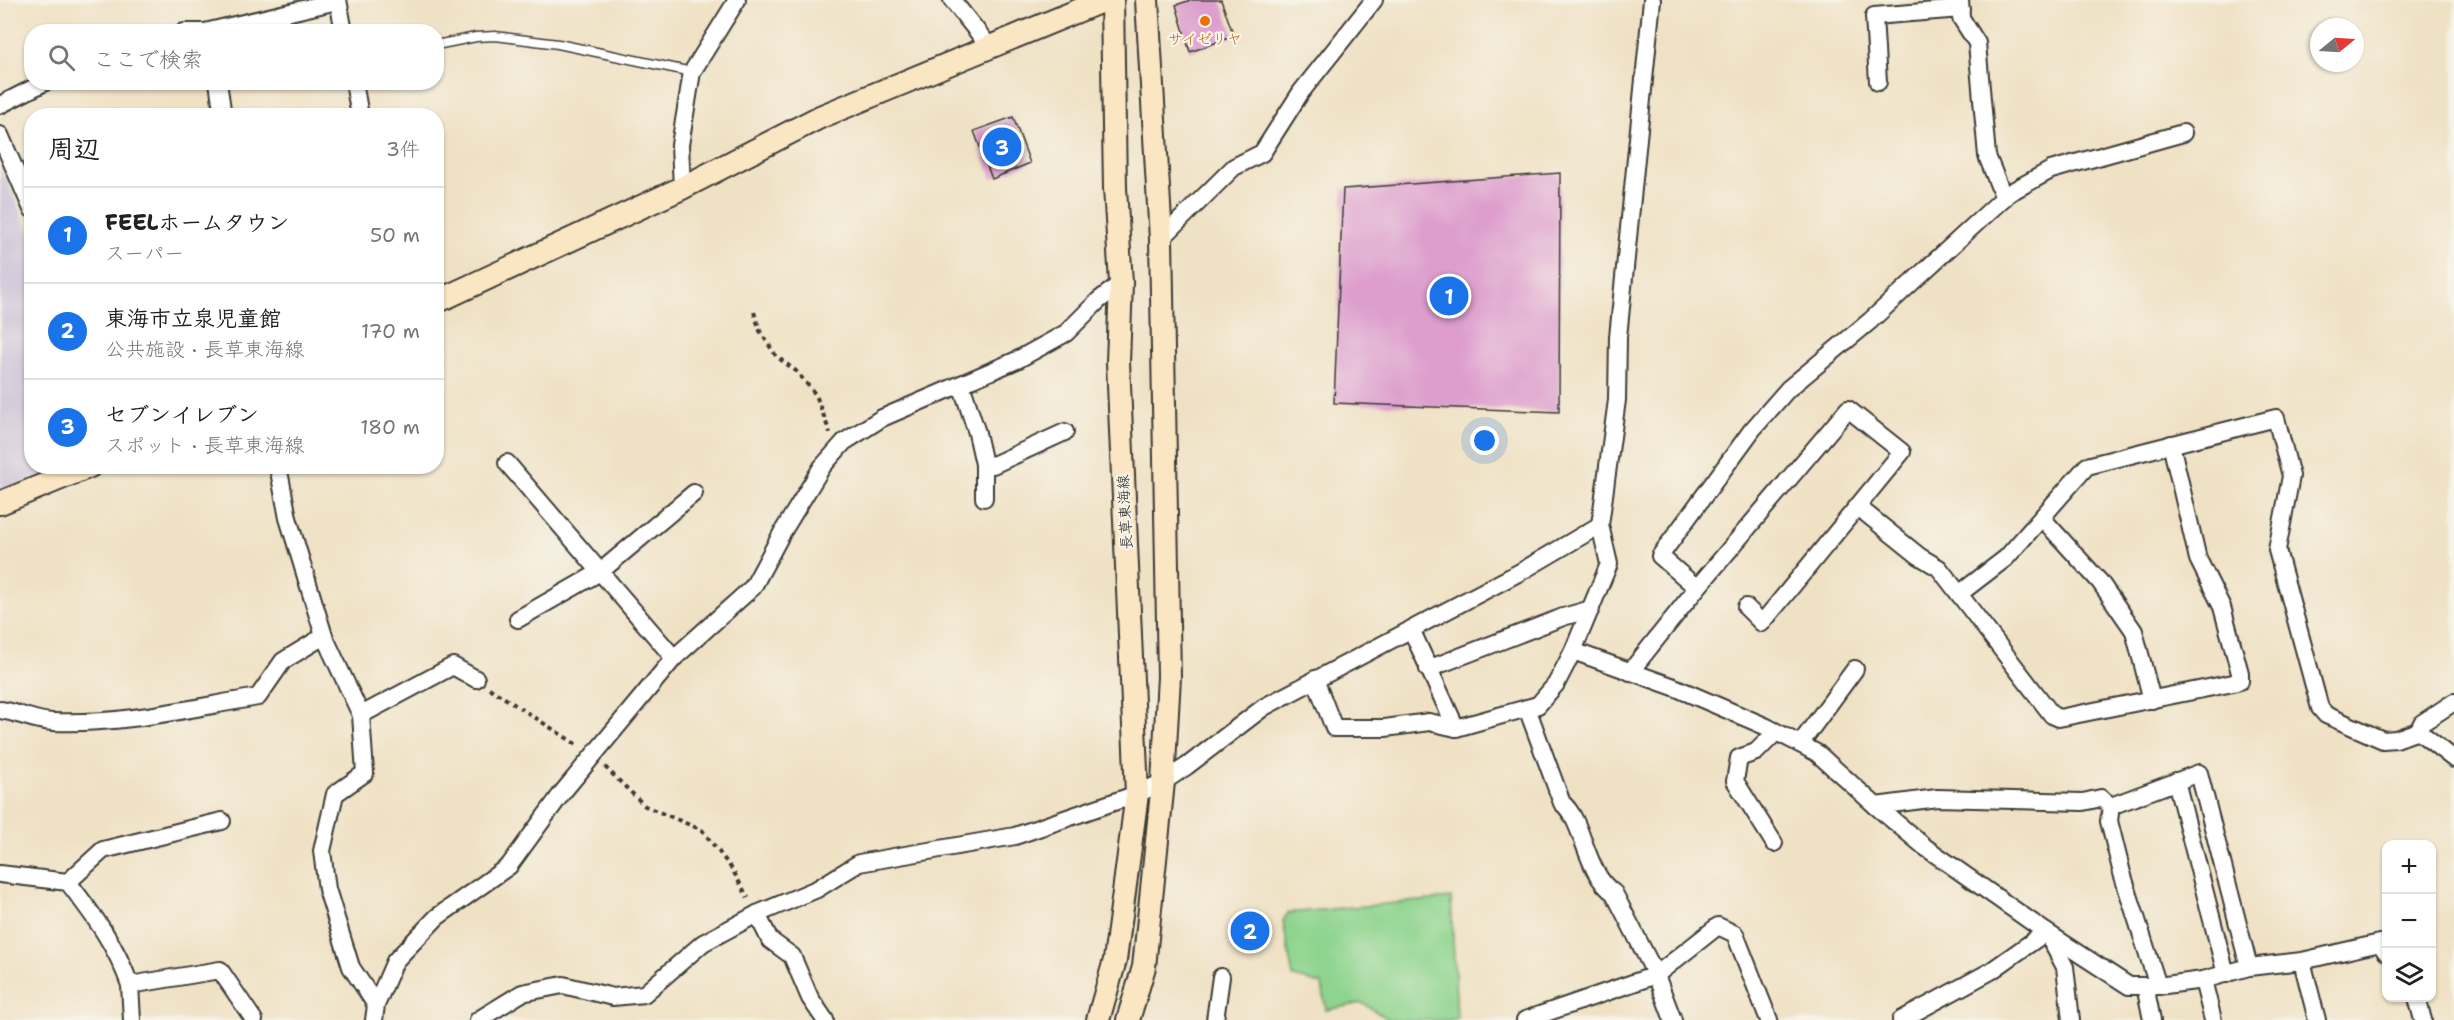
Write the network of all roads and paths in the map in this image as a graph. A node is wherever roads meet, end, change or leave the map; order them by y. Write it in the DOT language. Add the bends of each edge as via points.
graph roads {
  1 [pos="338,0"];
  2 [pos="737,0"];
  3 [pos="952,0"];
  4 [pos="1104,0"];
  5 [pos="1112,0"];
  6 [pos="1147,0"];
  7 [pos="1374,0"];
  8 [pos="1652,0"];
  9 [pos="1960,5"];
  10 [pos="289,6"];
  11 [pos="229,24"];
  12 [pos="342,24"];
  13 [pos="444,43"];
  14 [pos="989,46"];
  15 [pos="692,72"];
  16 [pos="1878,82"];
  17 [pos="29,90"];
  18 [pos="219,90"];
  19 [pos="355,90"];
  20 [pos="0,105"];
  21 [pos="222,108"];
  22 [pos="359,108"];
  23 [pos="2183,133"];
  24 [pos="0,135"];
  25 [pos="682,188"];
  26 [pos="24,190"];
  27 [pos="2004,198"];
  28 [pos="1161,239"];
  29 [pos="1121,283"];
  30 [pos="444,298"];
  31 [pos="754,312"];
  32 [pos="961,384"];
  33 [pos="1065,432"];
  34 [pos="831,437"];
  35 [pos="2172,444"];
  36 [pos="507,463"];
  37 [pos="984,464"];
  38 [pos="71,474"];
  39 [pos="280,474"];
  40 [pos="694,493"];
  41 [pos="984,498"];
  42 [pos="0,503"];
  43 [pos="1858,507"];
  44 [pos="2042,518"];
  45 [pos="1600,525"];
  46 [pos="600,572"];
  47 [pos="1697,588"];
  48 [pos="1959,594"];
  49 [pos="1746,607"];
  50 [pos="1591,609"];
  51 [pos="518,620"];
  52 [pos="1411,629"];
  53 [pos="324,636"];
  54 [pos="1573,651"];
  55 [pos="674,658"];
  56 [pos="1428,669"];
  57 [pos="1855,669"];
  58 [pos="1630,672"];
  59 [pos="476,680"];
  60 [pos="1315,680"];
  61 [pos="2152,700"];
  62 [pos="2454,702"];
  63 [pos="1527,708"];
  64 [pos="0,710"];
  65 [pos="361,715"];
  66 [pos="1456,728"];
  67 [pos="2418,731"];
  68 [pos="1776,732"];
  69 [pos="1800,744"];
  70 [pos="593,755"];
  71 [pos="2454,759"];
  72 [pos="2176,781"];
  73 [pos="1163,782"];
  74 [pos="1137,795"];
  75 [pos="1876,806"];
  76 [pos="2111,806"];
  77 [pos="222,821"];
  78 [pos="1774,843"];
  79 [pos="0,874"];
  80 [pos="68,882"];
  81 [pos="757,914"];
  82 [pos="2046,932"];
  83 [pos="2383,948"];
  84 [pos="2302,961"];
  85 [pos="2249,967"];
  86 [pos="2226,974"];
  87 [pos="1656,975"];
  88 [pos="1221,977"];
  89 [pos="2203,980"];
  90 [pos="130,985"];
  91 [pos="2151,986"];
  92 [pos="2418,1002"];
  93 [pos="375,1012"];
  94 [pos="132,1020"];
  95 [pos="254,1020"];
  96 [pos="478,1020"];
  97 [pos="825,1020"];
  98 [pos="1098,1020"];
  99 [pos="1128,1020"];
  100 [pos="1215,1020"];
  101 [pos="1525,1020"];
  102 [pos="1672,1020"];
  103 [pos="1769,1020"];
  104 [pos="1901,1020"];
  105 [pos="2071,1020"];
  106 [pos="2152,1020"];
  107 [pos="2213,1020"];
  108 [pos="2317,1020"];
  109 [pos="2423,1020"];
  1 -- 10 [label="street"];
  1 -- 12 [label="street"];
  2 -- 15 [label="street"];
  3 -- 14 [label="street"];
  4 -- 14 [label="main road"];
  5 -- 29 [label="main road, 長草東海線"];
  6 -- 28 [label="main road"];
  7 -- 28 [label="street" via="1301,92 1262,153 1234,167"];
  8 -- 45 [label="street" via="1618,337 1617,400"];
  9 -- 16 [label="street" via="1874,16"];
  9 -- 27 [label="street" via="1961,18 1977,43 1987,156"];
  10 -- 11 [label="street"];
  13 -- 15 [label="lane" via="495,36"];
  14 -- 25 [label="main road" via="820,117"];
  15 -- 25 [label="street" via="680,145"];
  17 -- 20 [label="street"];
  18 -- 21 [label="street"];
  19 -- 22 [label="street"];
  23 -- 27 [label="street" via="2051,170"];
  24 -- 26 [label="street"];
  25 -- 30 [label="main road"];
  27 -- 47 [label="street" via="1870,321 1788,389 1752,430 1660,556"];
  28 -- 73 [label="main road" via="1169,677"];
  29 -- 32 [label="street" via="1066,333"];
  29 -- 74 [label="main road, 長草東海線" via="1118,363"];
  31 -- 34 [label="path" via="760,331 776,356 796,371 816,395"];
  32 -- 37 [label="street"];
  32 -- 55 [label="street" via="882,418 844,442 822,467 753,587"];
  33 -- 37 [label="street" via="993,465"];
  35 -- 44 [label="street" via="2087,466"];
  35 -- 61 [label="street" via="2198,559 2222,607 2240,681"];
  35 -- 67 [label="street" via="2276,418 2291,476 2277,550 2320,708 2326,715 2383,740"];
  36 -- 46 [label="street"];
  37 -- 41 [label="street"];
  38 -- 42 [label="main road"];
  39 -- 53 [label="street" via="288,518"];
  40 -- 46 [label="street"];
  43 -- 47 [label="street" via="1902,452 1848,409"];
  43 -- 48 [label="street" via="1939,568"];
  43 -- 49 [label="street" via="1762,623"];
  44 -- 48 [label="street" via="2006,558"];
  44 -- 61 [label="street" via="2100,582 2134,631"];
  45 -- 50 [label="street" via="1609,564"];
  45 -- 52 [label="street"];
  46 -- 51 [label="street"];
  46 -- 55 [label="street"];
  47 -- 58 [label="street"];
  48 -- 61 [label="street" via="2052,715 2059,718"];
  50 -- 54 [label="street"];
  50 -- 56 [label="street"];
  52 -- 56 [label="street"];
  52 -- 60 [label="street"];
  53 -- 64 [label="street" via="283,661 258,697 103,722 50,722"];
  53 -- 65 [label="street"];
  54 -- 58 [label="street"];
  54 -- 63 [label="street" via="1556,684 1538,705"];
  55 -- 70 [label="street"];
  56 -- 66 [label="street"];
  57 -- 69 [label="street"];
  58 -- 68 [label="street"];
  59 -- 65 [label="street" via="453,666"];
  59 -- 70 [label="path"];
  60 -- 66 [label="street" via="1334,728 1385,728 1429,722"];
  60 -- 73 [label="street" via="1264,707"];
  62 -- 67 [label="street" via="2422,723"];
  63 -- 66 [label="street"];
  63 -- 87 [label="street" via="1562,803 1569,809 1604,886 1614,893"];
  65 -- 93 [label="street" via="365,773 335,794 322,851 327,889 351,967"];
  67 -- 71 [label="street"];
  68 -- 69 [label="street"];
  68 -- 78 [label="street" via="1756,752 1739,758 1736,780"];
  69 -- 75 [label="street" via="1817,753"];
  70 -- 81 [label="path" via="645,806 702,830 732,869"];
  70 -- 93 [label="street" via="509,866 437,916 395,961"];
  72 -- 76 [label="street"];
  72 -- 85 [label="street" via="2199,773"];
  72 -- 86 [label="street"];
  73 -- 74 [label="street"];
  73 -- 99 [label="main road" via="1144,967"];
  74 -- 81 [label="street" via="1015,836 859,863 817,889"];
  74 -- 98 [label="main road, 長草東海線" via="1115,960"];
  75 -- 76 [label="street" via="1937,798 2083,802 2101,798"];
  75 -- 82 [label="street" via="1925,847"];
  76 -- 91 [label="street" via="2109,821"];
  77 -- 80 [label="street" via="103,850"];
  79 -- 80 [label="street"];
  80 -- 90 [label="street" via="105,931"];
  81 -- 96 [label="street" via="704,943 644,994 613,997 563,985 522,993"];
  81 -- 97 [label="street" via="770,940 792,956 810,998"];
  82 -- 91 [label="street" via="2129,986"];
  82 -- 104 [label="street" via="1990,971"];
  82 -- 105 [label="street" via="2065,967"];
  83 -- 84 [label="street" via="2380,943"];
  84 -- 85 [label="street"];
  84 -- 108 [label="street"];
  85 -- 86 [label="street"];
  86 -- 89 [label="street"];
  87 -- 101 [label="street"];
  87 -- 102 [label="street"];
  87 -- 103 [label="street" via="1718,926 1735,934"];
  88 -- 100 [label="street"];
  89 -- 91 [label="street"];
  89 -- 107 [label="street"];
  90 -- 94 [label="street"];
  90 -- 95 [label="street" via="220,970"];
  91 -- 106 [label="street"];
  92 -- 109 [label="street"];
}
